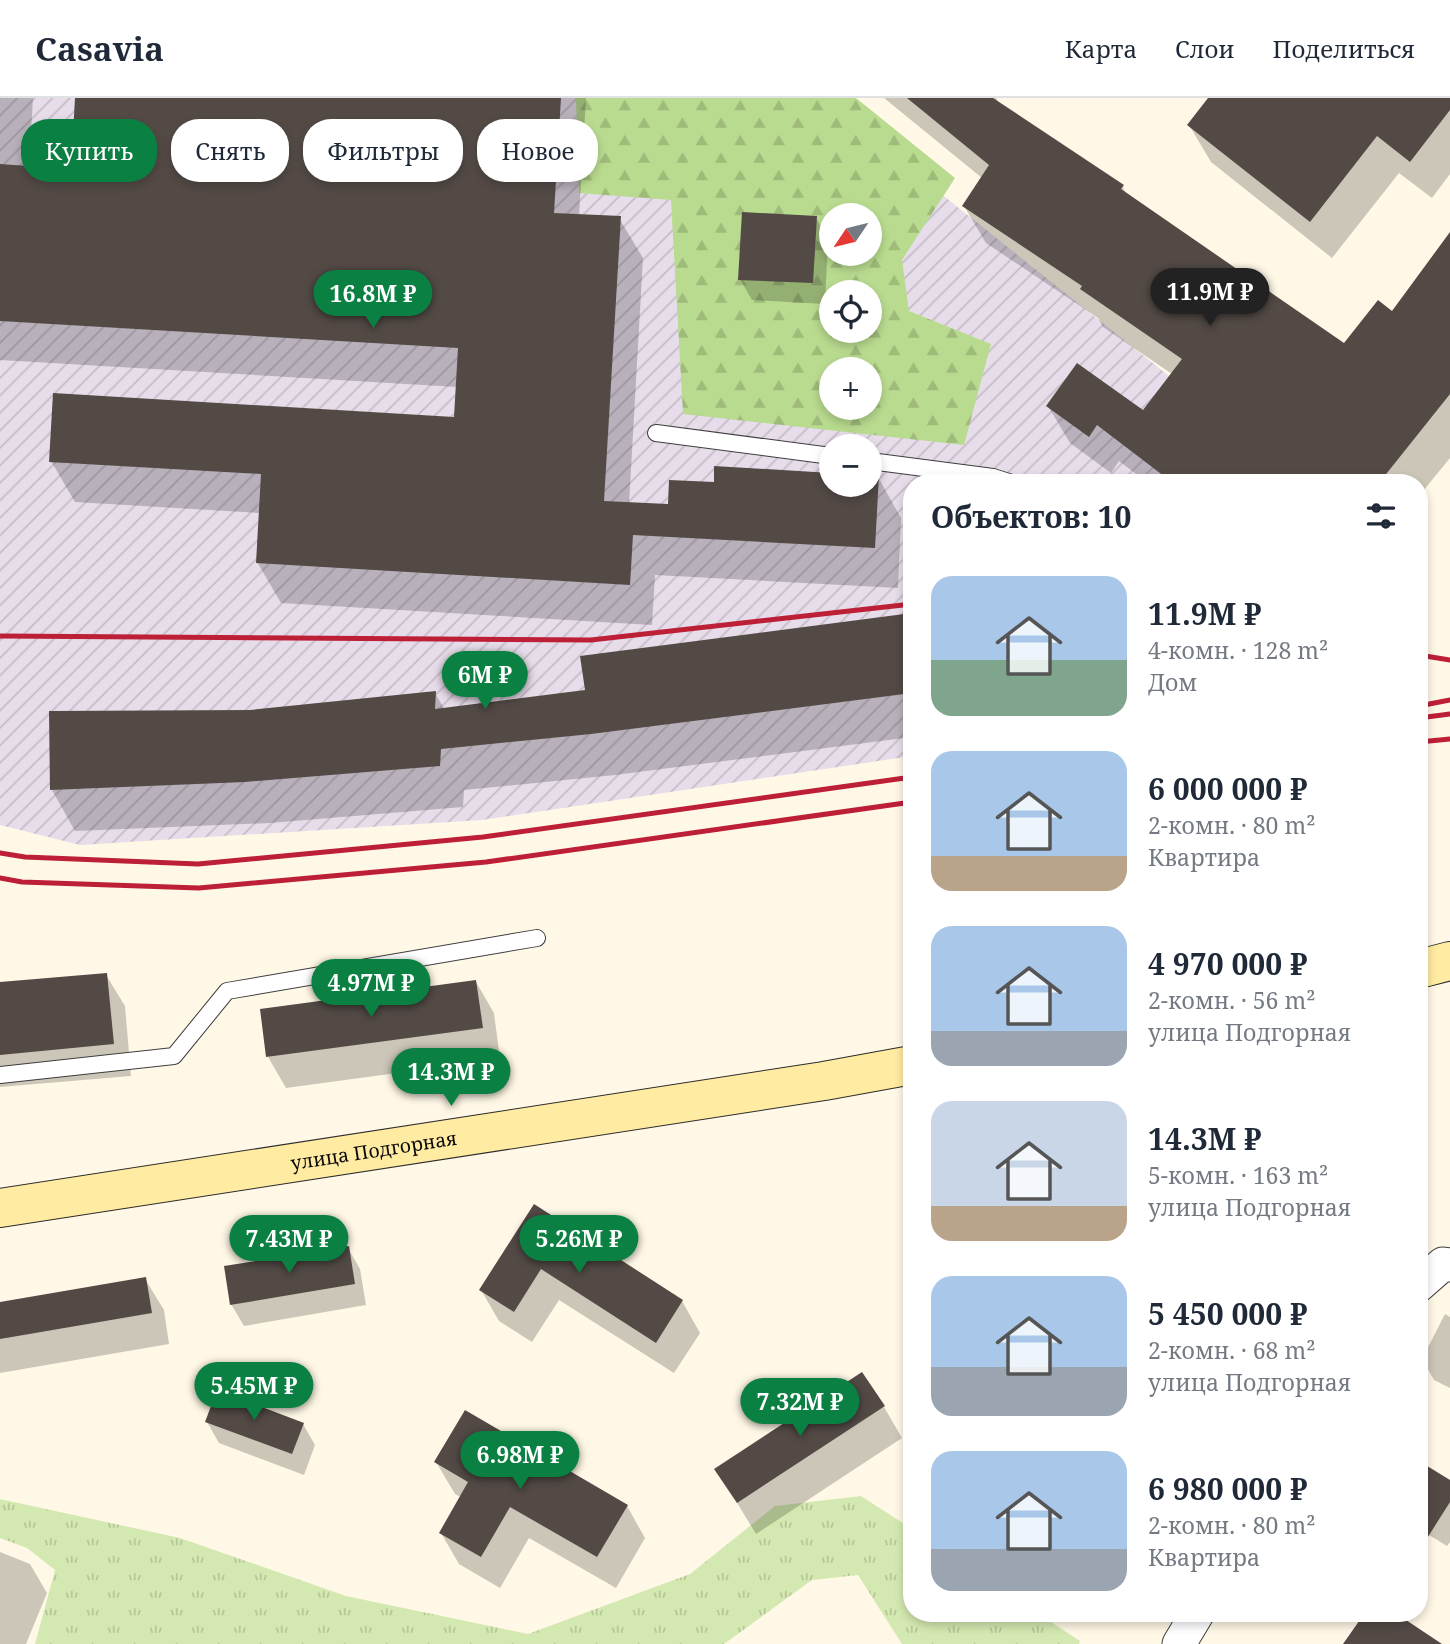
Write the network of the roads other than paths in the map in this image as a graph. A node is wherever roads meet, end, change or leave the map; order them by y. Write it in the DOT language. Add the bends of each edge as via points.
graph roads {
  1 [pos="656,433"];
  2 [pos="819,454"];
  3 [pos="882,463"];
  4 [pos="970,474"];
  5 [pos="537,938"];
  6 [pos="1450,961"];
  7 [pos="1428,967"];
  8 [pos="903,1067"];
  9 [pos="0,1075"];
  10 [pos="0,1208"];
  11 [pos="1450,1265"];
  12 [pos="1428,1277"];
  13 [pos="1192,1622"];
  14 [pos="1179,1644"];
  1 -- 2 [label="lane"];
  3 -- 4 [label="lane"];
  5 -- 9 [label="lane" via="227,991 174,1056"];
  6 -- 7 [label="main road"];
  8 -- 10 [label="main road, улица Подгорная"];
  11 -- 12 [label="street" via="1443,1264"];
  13 -- 14 [label="street"];
}
